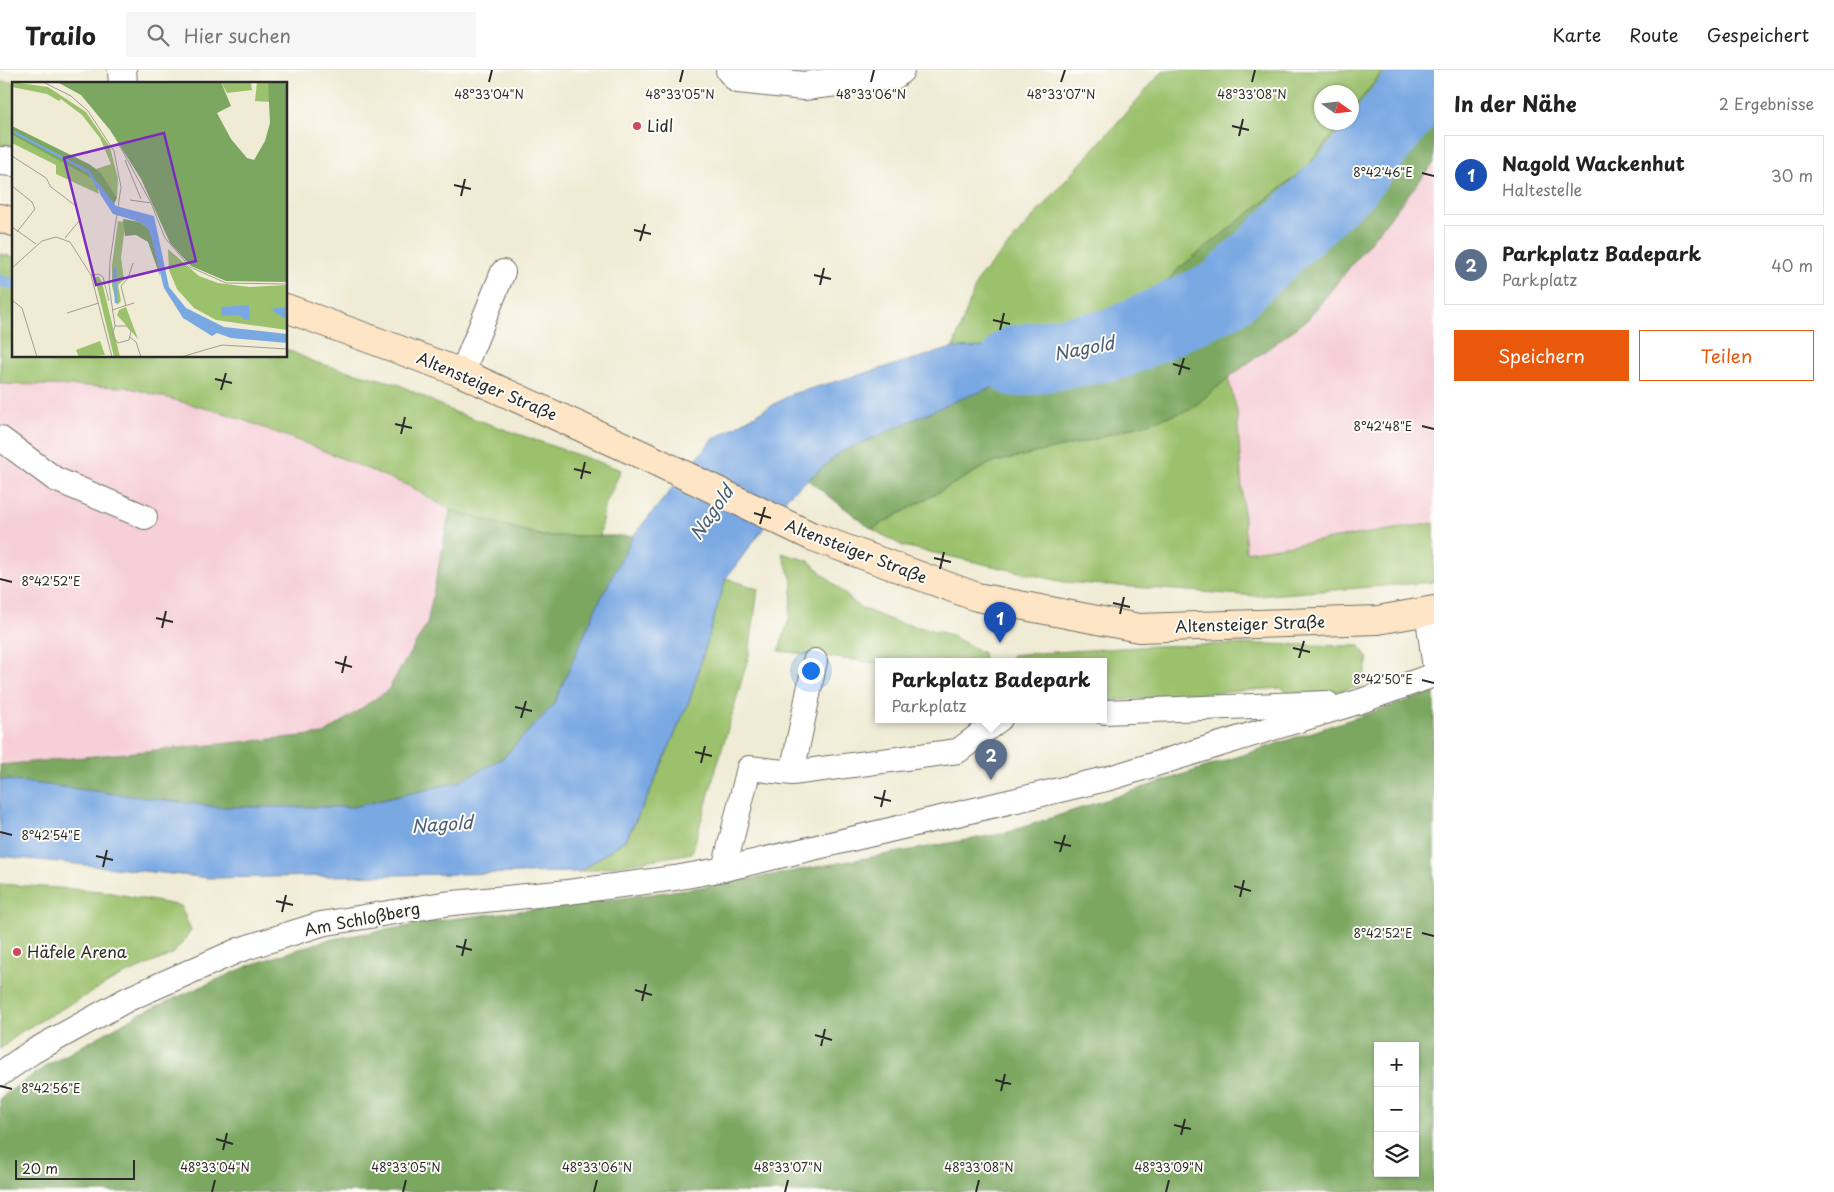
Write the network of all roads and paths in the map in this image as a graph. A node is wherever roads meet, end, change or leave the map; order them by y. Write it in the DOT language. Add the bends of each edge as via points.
graph roads {
  1 [pos="730,70"];
  2 [pos="900,70"];
  3 [pos="503,272"];
  4 [pos="288,309"];
  5 [pos="462,373"];
  6 [pos="0,438"];
  7 [pos="145,518"];
  8 [pos="1431,610"];
  9 [pos="815,661"];
  10 [pos="1434,661"];
  11 [pos="1434,675"];
  12 [pos="1361,701"];
  13 [pos="1107,712"];
  14 [pos="995,723"];
  15 [pos="792,773"];
  16 [pos="724,869"];
  17 [pos="0,1074"];
  1 -- 2 [label="street" via="738,79 804,86 894,75"];
  3 -- 5 [label="lane"];
  4 -- 5 [label="main road, Altensteiger Straße"];
  5 -- 8 [label="main road, Altensteiger Straße" via="811,536 977,597 1139,628 1378,620"];
  6 -- 7 [label="lane" via="55,480"];
  8 -- 10 [label="lane"];
  9 -- 15 [label="lane"];
  11 -- 12 [label="lane"];
  12 -- 13 [label="lane"];
  12 -- 16 [label="lane, Am Schloßberg" via="1110,778"];
  14 -- 15 [label="lane" via="958,751"];
  15 -- 16 [label="lane" via="749,768"];
  16 -- 17 [label="lane, Am Schloßberg" via="568,892 443,904 321,924 239,950 128,998 32,1052"];
}
